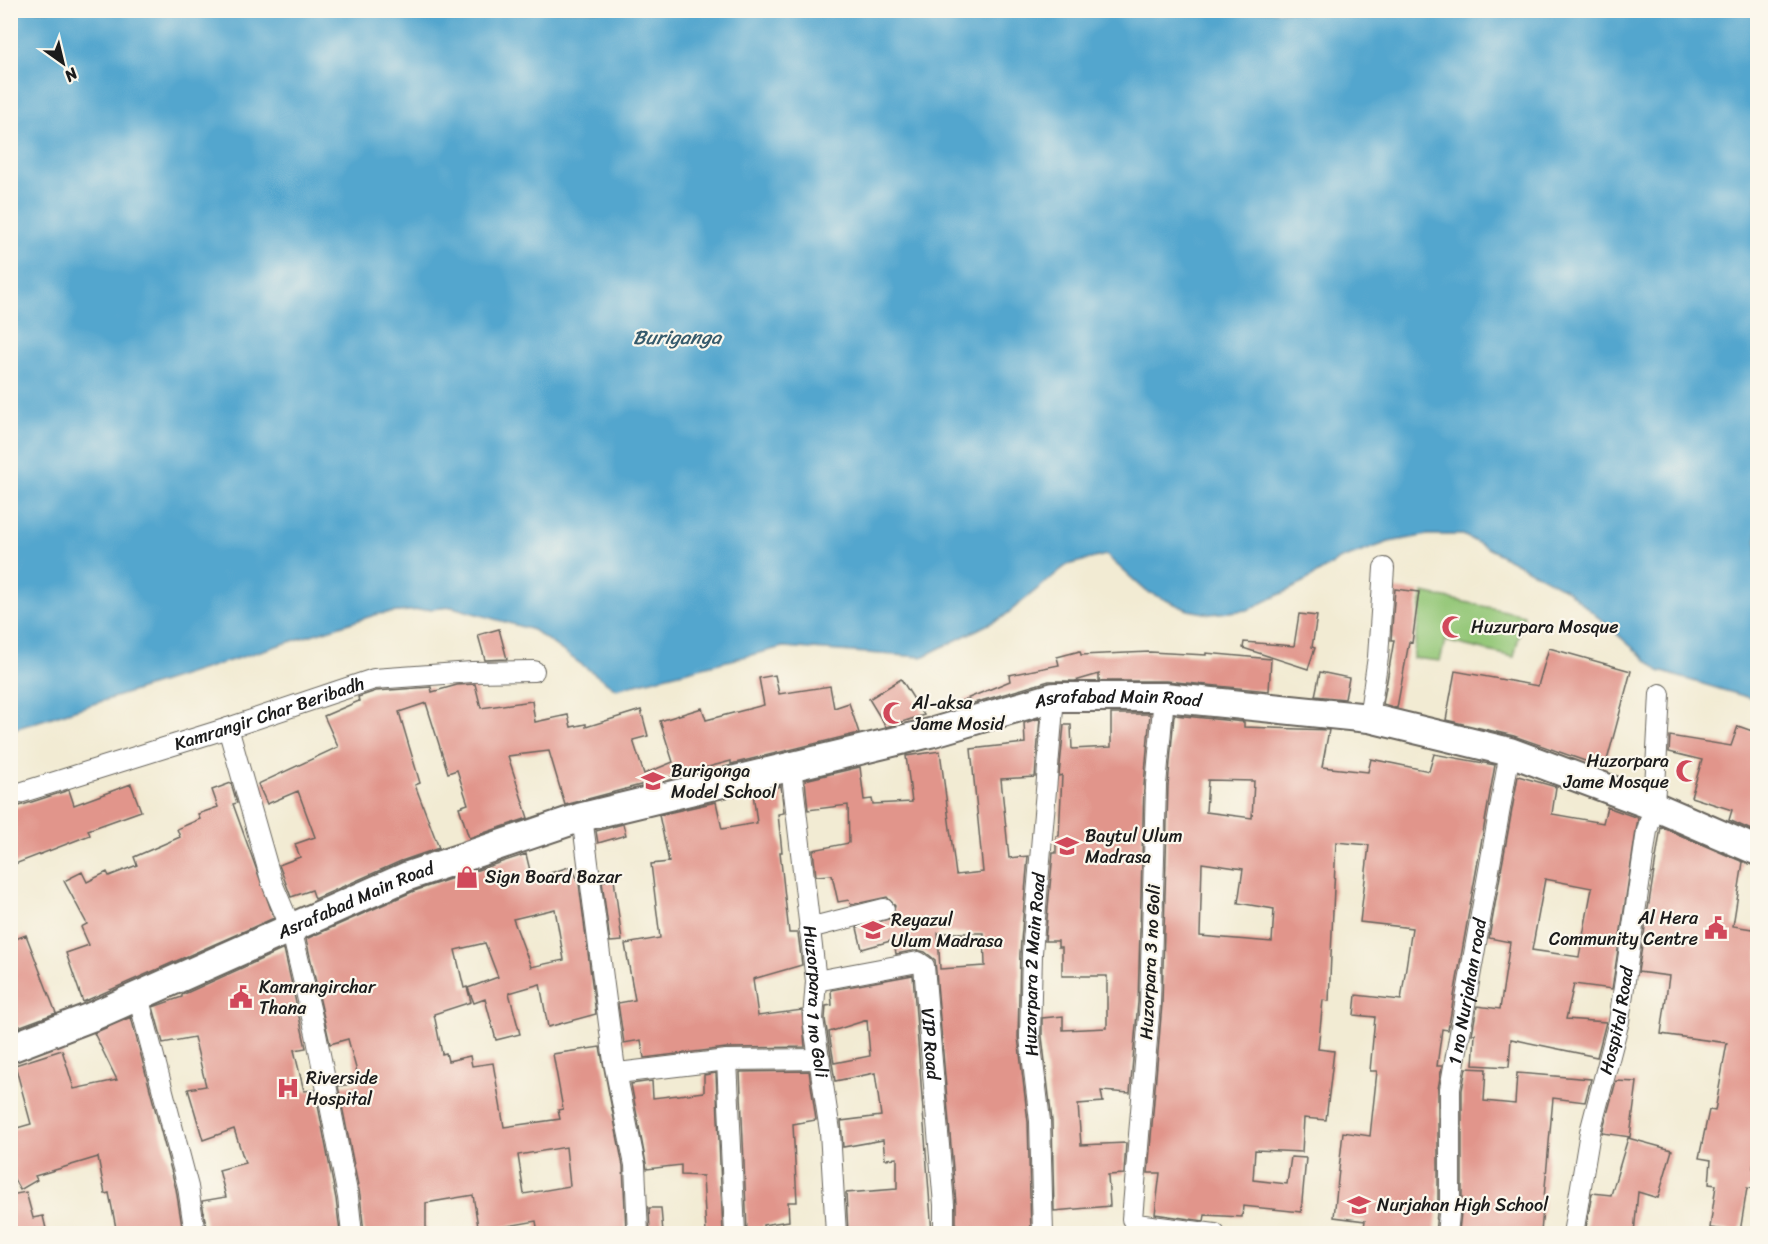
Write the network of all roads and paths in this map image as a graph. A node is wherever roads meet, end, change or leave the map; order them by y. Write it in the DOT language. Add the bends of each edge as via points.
graph roads {
  1 [pos="1384,568"];
  2 [pos="534,671"];
  3 [pos="1660,694"];
  4 [pos="1054,697"];
  5 [pos="1164,697"];
  6 [pos="1369,718"];
  7 [pos="228,728"];
  8 [pos="1510,752"];
  9 [pos="791,767"];
  10 [pos="10,796"];
  11 [pos="1654,806"];
  12 [pos="582,817"];
  13 [pos="1758,851"];
  14 [pos="884,909"];
  15 [pos="291,928"];
  16 [pos="809,928"];
  17 [pos="816,981"];
  18 [pos="138,996"];
  19 [pos="10,1048"];
  20 [pos="820,1059"];
  21 [pos="727,1060"];
  22 [pos="618,1073"];
  23 [pos="195,1233"];
  24 [pos="352,1233"];
  25 [pos="638,1233"];
  26 [pos="735,1233"];
  27 [pos="836,1233"];
  28 [pos="944,1233"];
  29 [pos="1043,1233"];
  30 [pos="1215,1233"];
  31 [pos="1446,1233"];
  32 [pos="1573,1233"];
  1 -- 6 [label="street"];
  2 -- 7 [label="street, Kamrangir Char Beribadh" via="374,679"];
  3 -- 11 [label="street, Hospital Road"];
  4 -- 5 [label="street, Asrafabad Main Road"];
  4 -- 9 [label="street, Asrafabad Main Road"];
  4 -- 29 [label="street, Huzorpara 2 Main Road" via="1032,953 1030,1037 1040,1121"];
  5 -- 6 [label="street, Asrafabad Main Road"];
  5 -- 30 [label="street, Huzorpara 3 no Goli" via="1156,785 1150,1003 1132,1219 1136,1224"];
  6 -- 8 [label="street, Asrafabad Main Road"];
  7 -- 10 [label="street, Kamrangir Char Beribadh"];
  7 -- 15 [label="street" via="272,883"];
  8 -- 11 [label="street, Asrafabad Main Road"];
  8 -- 31 [label="street, 1 no Nurjahan road" via="1450,1089 1450,1204"];
  9 -- 12 [label="street, Asrafabad Main Road"];
  9 -- 16 [label="street, Huzorpara 1 no Goli"];
  11 -- 13 [label="street, Asrafabad Main Road"];
  11 -- 32 [label="street, Hospital Road" via="1618,1021 1590,1132"];
  12 -- 15 [label="street, Asrafabad Main Road" via="408,876"];
  12 -- 22 [label="street"];
  14 -- 16 [label="street"];
  15 -- 18 [label="street, Asrafabad Main Road"];
  15 -- 24 [label="street" via="316,1034"];
  16 -- 17 [label="street, Huzorpara 1 no Goli"];
  17 -- 20 [label="street, Huzorpara 1 no Goli" via="813,1019"];
  17 -- 28 [label="street, VIP Road" via="918,962 924,966"];
  18 -- 19 [label="street, Asrafabad Main Road"];
  18 -- 23 [label="street" via="188,1187"];
  20 -- 21 [label="street"];
  20 -- 27 [label="street, Huzorpara 1 no Goli" via="830,1131"];
  21 -- 22 [label="street"];
  21 -- 26 [label="street"];
  22 -- 25 [label="street" via="635,1165"];
}
